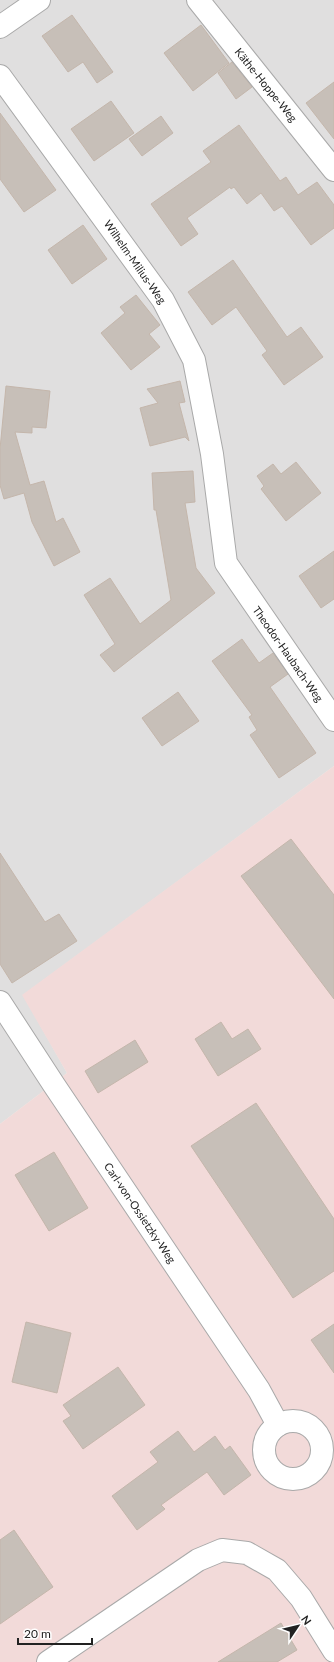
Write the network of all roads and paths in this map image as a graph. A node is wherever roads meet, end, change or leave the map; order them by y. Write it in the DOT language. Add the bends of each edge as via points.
graph roads {
  1 [pos="39,0"];
  2 [pos="198,0"];
  3 [pos="0,27"];
  4 [pos="0,76"];
  5 [pos="334,170"];
  6 [pos="242,588"];
  7 [pos="334,720"];
  8 [pos="0,1002"];
  9 [pos="278,1425"];
  10 [pos="328,1444"];
  11 [pos="334,1651"];
  12 [pos="48,1662"];
  1 -- 3 [label="street"];
  2 -- 5 [label="street, Käthe-Hoppe-Weg"];
  4 -- 6 [label="street, Wilhelm-Milius-Weg" via="163,300 194,360 212,454 226,563"];
  6 -- 7 [label="street, Theodor-Haubach-Weg"];
  8 -- 9 [label="street, Carl-von-Ossietzky-Weg" via="259,1390"];
  9 -- 10 [label="street" via="286,1421 305,1423"];
  9 -- 10 [label="street" via="267,1436 263,1450 270,1469 278,1476 297,1480 314,1471"];
  11 -- 12 [label="street" via="301,1598 277,1570 247,1554 222,1550 198,1560"];
}
